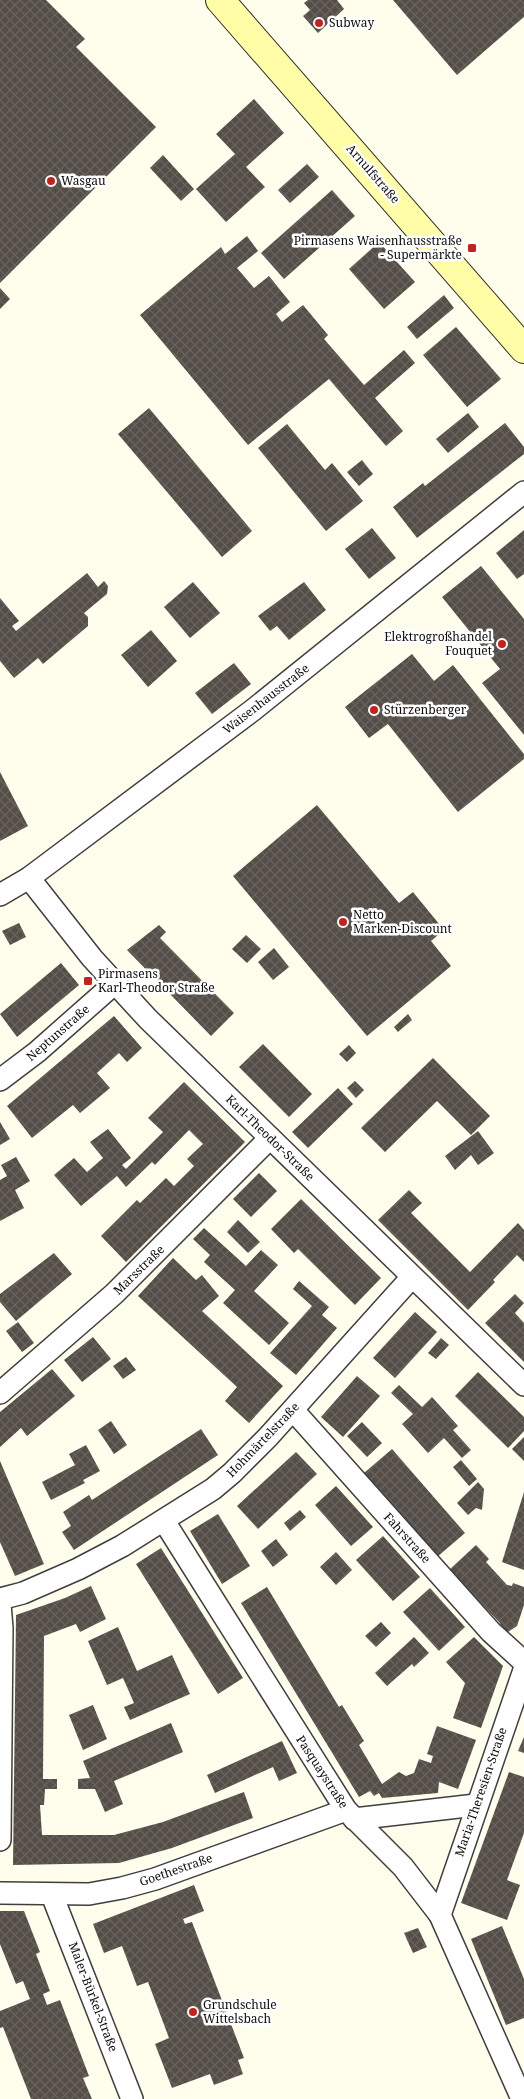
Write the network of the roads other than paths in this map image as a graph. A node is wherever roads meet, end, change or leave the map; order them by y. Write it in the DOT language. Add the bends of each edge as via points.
graph roads {
  1 [pos="220,0"];
  2 [pos="524,349"];
  3 [pos="524,492"];
  4 [pos="29,878"];
  5 [pos="0,895"];
  6 [pos="114,984"];
  7 [pos="0,1080"];
  8 [pos="270,1138"];
  9 [pos="412,1277"];
  10 [pos="524,1385"];
  11 [pos="0,1393"];
  12 [pos="293,1410"];
  13 [pos="164,1521"];
  14 [pos="0,1599"];
  15 [pos="0,1604"];
  16 [pos="524,1662"];
  17 [pos="524,1670"];
  18 [pos="476,1805"];
  19 [pos="350,1815"];
  20 [pos="0,1840"];
  21 [pos="0,1893"];
  22 [pos="52,1895"];
  23 [pos="440,1915"];
  24 [pos="132,2099"];
  25 [pos="522,2099"];
  1 -- 2 [label="street, Arnulfstraße"];
  3 -- 4 [label="street, Waisenhausstraße" via="253,710"];
  4 -- 5 [label="street, Waisenhausstraße"];
  4 -- 6 [label="street, Karl-Theodor-Straße"];
  6 -- 7 [label="street, Neptunstraße"];
  6 -- 8 [label="street, Karl-Theodor-Straße"];
  8 -- 9 [label="street, Karl-Theodor-Straße"];
  8 -- 11 [label="street, Marsstraße" via="114,1294"];
  9 -- 10 [label="street, Karl-Theodor-Straße"];
  9 -- 12 [label="street, Hohmärtelstraße"];
  12 -- 13 [label="street, Hohmärtelstraße" via="232,1473"];
  12 -- 16 [label="street, Fahrstraße" via="491,1632"];
  13 -- 14 [label="street, Hohmärtelstraße" via="78,1569 23,1593"];
  13 -- 19 [label="street, Pasquaystraße"];
  15 -- 20 [label="street"];
  17 -- 18 [label="street, Maria-Theresien-Straße"];
  18 -- 19 [label="street, Goethestraße"];
  18 -- 23 [label="street, Maria-Theresien-Straße"];
  19 -- 22 [label="street, Goethestraße" via="155,1879 88,1894"];
  19 -- 23 [label="street, Pasquaystraße" via="404,1867"];
  21 -- 22 [label="street, Goethestraße"];
  22 -- 24 [label="street, Maler-Bürkel-Straße"];
  23 -- 25 [label="street, Pasquaystraße"];
}
